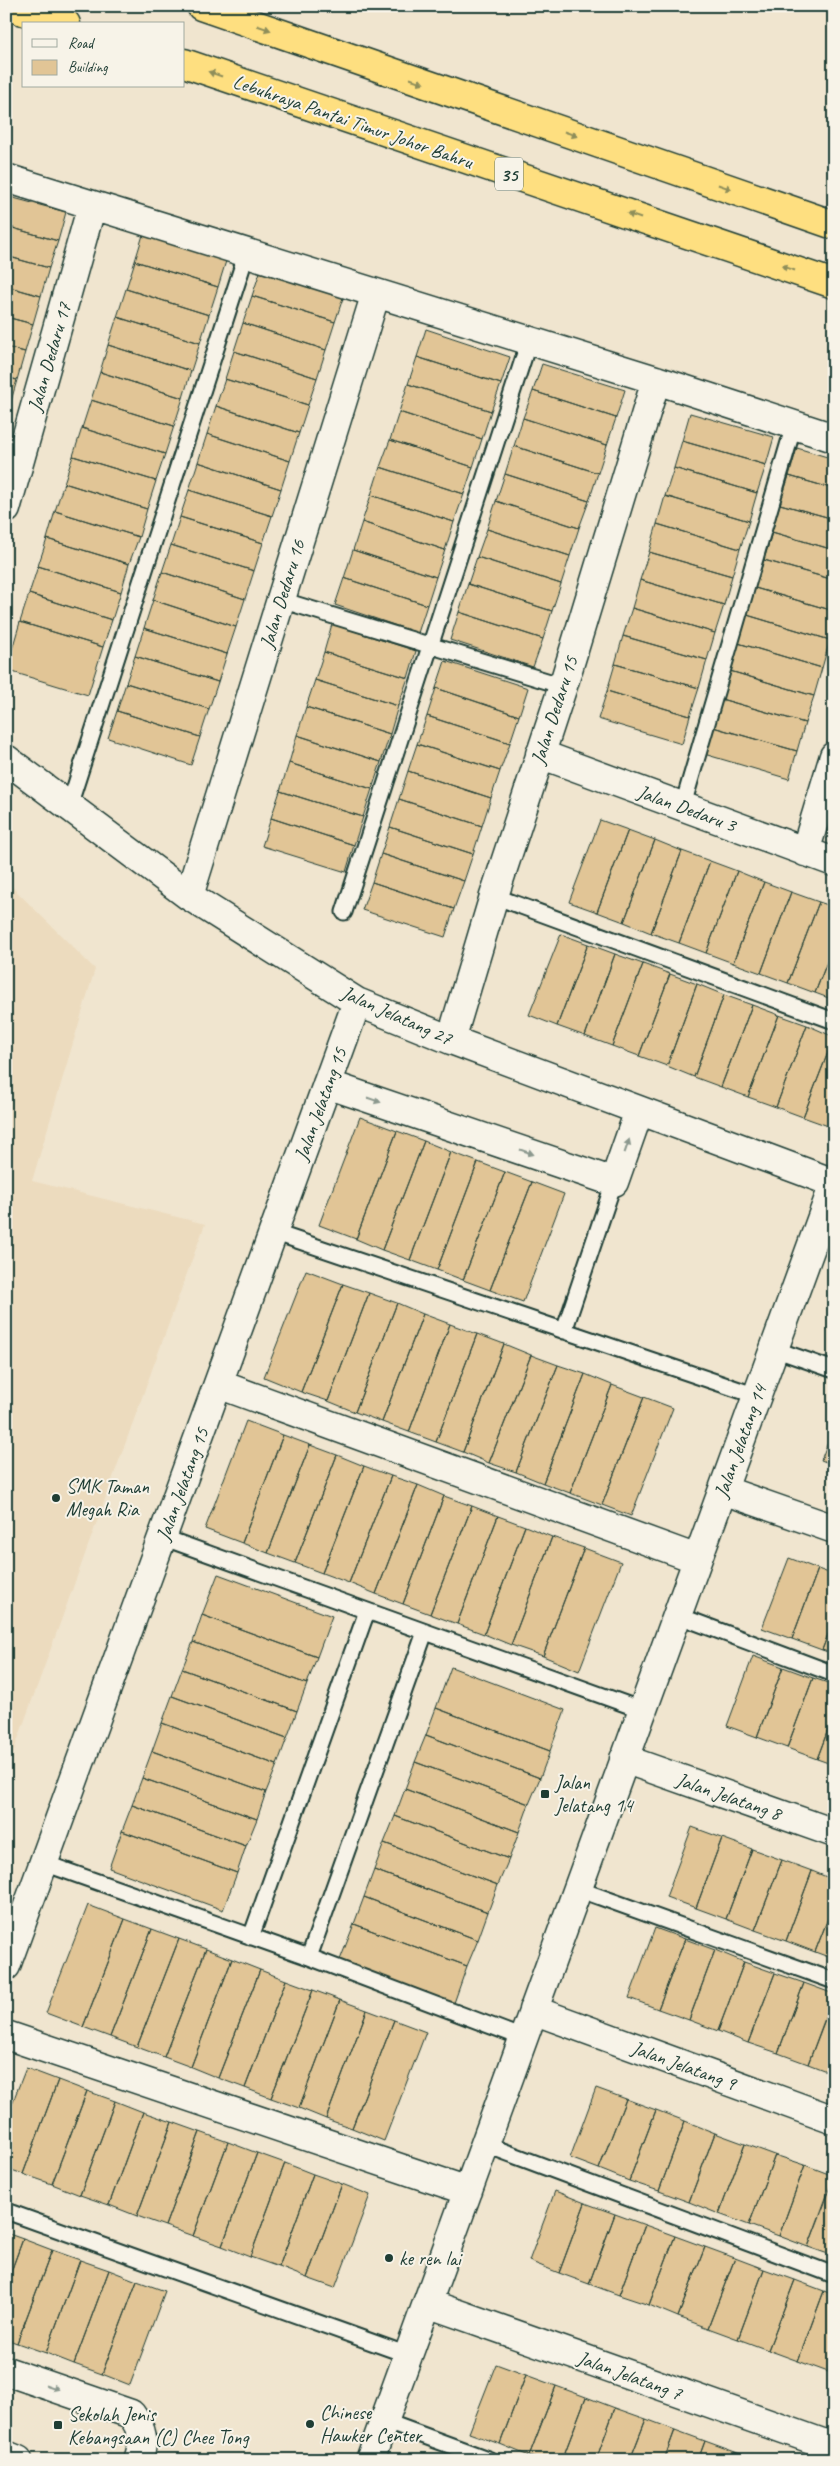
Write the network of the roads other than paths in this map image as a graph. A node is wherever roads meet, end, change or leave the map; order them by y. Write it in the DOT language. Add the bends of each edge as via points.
graph roads {
  1 [pos="7,6"];
  2 [pos="201,6"];
  3 [pos="59,22"];
  4 [pos="185,63"];
  5 [pos="6,178"];
  6 [pos="92,205"];
  7 [pos="834,225"];
  8 [pos="247,252"];
  9 [pos="834,284"];
  10 [pos="376,293"];
  11 [pos="529,341"];
  12 [pos="656,380"];
  13 [pos="794,425"];
  14 [pos="834,438"];
  15 [pos="6,509"];
  16 [pos="281,600"];
  17 [pos="432,646"];
  18 [pos="563,686"];
  19 [pos="540,754"];
  20 [pos="834,756"];
  21 [pos="6,759"];
  22 [pos="683,805"];
  23 [pos="69,806"];
  24 [pos="805,852"];
  25 [pos="834,862"];
  26 [pos="188,896"];
  27 [pos="494,896"];
  28 [pos="344,912"];
  29 [pos="357,1002"];
  30 [pos="834,1021"];
  31 [pos="451,1040"];
  32 [pos="328,1084"];
  33 [pos="639,1110"];
  34 [pos="614,1182"];
  35 [pos="834,1184"];
  36 [pos="273,1232"];
  37 [pos="564,1330"];
  38 [pos="774,1348"];
  39 [pos="834,1370"];
  40 [pos="218,1384"];
  41 [pos="757,1396"];
  42 [pos="723,1490"];
  43 [pos="834,1529"];
  44 [pos="162,1537"];
  45 [pos="697,1559"];
  46 [pos="367,1611"];
  47 [pos="677,1615"];
  48 [pos="425,1632"];
  49 [pos="834,1674"];
  50 [pos="642,1710"];
  51 [pos="624,1759"];
  52 [pos="834,1833"];
  53 [pos="44,1863"];
  54 [pos="578,1889"];
  55 [pos="251,1937"];
  56 [pos="309,1958"];
  57 [pos="6,1966"];
  58 [pos="834,1981"];
  59 [pos="533,2010"];
  60 [pos="6,2035"];
  61 [pos="523,2038"];
  62 [pos="834,2120"];
  63 [pos="484,2144"];
  64 [pos="468,2191"];
  65 [pos="6,2211"];
  66 [pos="834,2275"];
  67 [pos="427,2303"];
  68 [pos="408,2355"];
  69 [pos="6,2371"];
  70 [pos="384,2421"];
  71 [pos="834,2447"];
  72 [pos="6,2455"];
  73 [pos="18,2460"];
  74 [pos="138,2460"];
  75 [pos="370,2460"];
  76 [pos="490,2460"];
  1 -- 3 [label="highway"];
  2 -- 7 [label="highway, one-way"];
  9 -- 4 [label="highway, Lebuhraya Pantai Timur Johor Bahru / 35, one-way"];
  5 -- 6 [label="street"];
  6 -- 8 [label="street"];
  6 -- 15 [label="street, Jalan Dedaru 17"];
  8 -- 10 [label="street"];
  8 -- 23 [label="lane"];
  10 -- 11 [label="street"];
  10 -- 16 [label="street, Jalan Dedaru 16"];
  11 -- 12 [label="street"];
  11 -- 17 [label="lane"];
  12 -- 13 [label="street"];
  12 -- 18 [label="street, Jalan Dedaru 15"];
  13 -- 14 [label="street"];
  13 -- 22 [label="lane"];
  16 -- 17 [label="lane"];
  16 -- 26 [label="street, Jalan Dedaru 16"];
  17 -- 18 [label="lane"];
  17 -- 28 [label="lane"];
  18 -- 19 [label="street, Jalan Dedaru 15"];
  19 -- 22 [label="street, Jalan Dedaru 3"];
  19 -- 27 [label="street, Jalan Dedaru 15"];
  20 -- 24 [label="street"];
  21 -- 23 [label="street, Jalan Jelatang 27"];
  22 -- 24 [label="street, Jalan Dedaru 3"];
  23 -- 26 [label="street, Jalan Jelatang 27"];
  24 -- 25 [label="street, Jalan Dedaru 3"];
  26 -- 29 [label="street, Jalan Jelatang 27"];
  27 -- 30 [label="lane"];
  27 -- 31 [label="street, Jalan Dedaru 15"];
  29 -- 31 [label="street, Jalan Jelatang 27"];
  29 -- 32 [label="street, Jalan Jelatang 15"];
  31 -- 33 [label="street, Jalan Jelatang 27"];
  32 -- 34 [label="street, one-way"];
  32 -- 36 [label="street, Jalan Jelatang 15"];
  34 -- 33 [label="street, one-way"];
  33 -- 35 [label="street, Jalan Jelatang 27"];
  34 -- 37 [label="lane"];
  35 -- 38 [label="street, Jalan Jelatang 14"];
  36 -- 37 [label="lane"];
  36 -- 40 [label="street, Jalan Jelatang 15"];
  37 -- 41 [label="lane"];
  38 -- 39 [label="lane"];
  38 -- 41 [label="street, Jalan Jelatang 14"];
  40 -- 44 [label="street, Jalan Jelatang 15"];
  40 -- 45 [label="street"];
  41 -- 42 [label="street, Jalan Jelatang 14"];
  42 -- 43 [label="street"];
  42 -- 45 [label="street, Jalan Jelatang 14"];
  44 -- 46 [label="lane"];
  44 -- 53 [label="street, Jalan Jelatang 15"];
  45 -- 47 [label="street, Jalan Jelatang 14"];
  46 -- 48 [label="lane"];
  46 -- 55 [label="lane"];
  47 -- 49 [label="lane"];
  47 -- 50 [label="street, Jalan Jelatang 14"];
  48 -- 50 [label="lane"];
  48 -- 56 [label="lane"];
  50 -- 51 [label="street, Jalan Jelatang 14"];
  51 -- 52 [label="street, Jalan Jelatang 8"];
  51 -- 54 [label="street, Jalan Jelatang 14"];
  53 -- 55 [label="lane"];
  53 -- 57 [label="street, Jalan Jelatang 15"];
  54 -- 58 [label="lane"];
  54 -- 59 [label="street, Jalan Jelatang 14"];
  55 -- 56 [label="lane"];
  56 -- 61 [label="lane"];
  59 -- 61 [label="street, Jalan Jelatang 14"];
  59 -- 62 [label="street, Jalan Jelatang 9"];
  60 -- 64 [label="street"];
  61 -- 63 [label="street, Jalan Jelatang 14"];
  63 -- 64 [label="street, Jalan Jelatang 14"];
  63 -- 66 [label="lane"];
  64 -- 67 [label="street, Jalan Jelatang 14"];
  65 -- 68 [label="lane"];
  67 -- 68 [label="street, Jalan Jelatang 14"];
  67 -- 71 [label="street, Jalan Jelatang 7"];
  68 -- 70 [label="street, Jalan Jelatang 14"];
  69 -- 74 [label="street, one-way" via="131,2414 141,2427 142,2447"];
  70 -- 75 [label="street, Jalan Jelatang 14"];
  70 -- 76 [label="lane"];
  72 -- 73 [label="street"];
}
